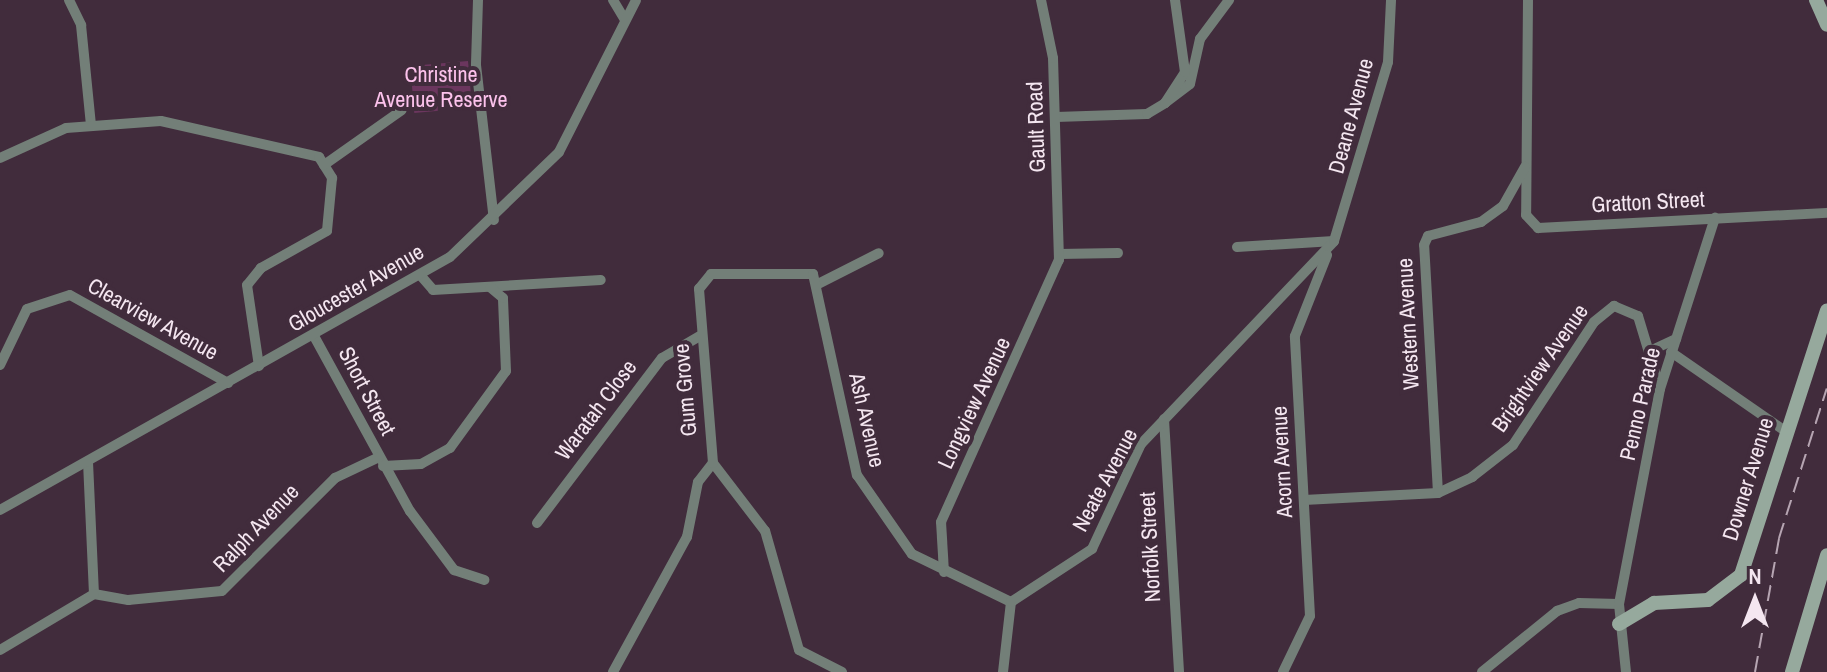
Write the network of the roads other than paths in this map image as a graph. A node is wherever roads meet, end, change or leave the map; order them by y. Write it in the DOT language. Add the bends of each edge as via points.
graph roads {
  1 [pos="69,0"];
  2 [pos="478,0"];
  3 [pos="613,0"];
  4 [pos="636,0"];
  5 [pos="1041,0"];
  6 [pos="1175,0"];
  7 [pos="1229,0"];
  8 [pos="1391,0"];
  9 [pos="1528,0"];
  10 [pos="1816,0"];
  11 [pos="625,20"];
  12 [pos="1827,25"];
  13 [pos="1165,103"];
  14 [pos="402,110"];
  15 [pos="1056,117"];
  16 [pos="91,125"];
  17 [pos="0,158"];
  18 [pos="324,165"];
  19 [pos="1526,166"];
  20 [pos="1827,213"];
  21 [pos="1715,218"];
  22 [pos="494,220"];
  23 [pos="1332,243"];
  24 [pos="1237,247"];
  25 [pos="879,253"];
  26 [pos="1118,253"];
  27 [pos="1059,254"];
  28 [pos="421,276"];
  29 [pos="601,280"];
  30 [pos="818,284"];
  31 [pos="491,288"];
  32 [pos="1827,311"];
  33 [pos="314,336"];
  34 [pos="700,336"];
  35 [pos="1676,339"];
  36 [pos="1650,351"];
  37 [pos="1671,352"];
  38 [pos="0,365"];
  39 [pos="259,366"];
  40 [pos="228,383"];
  41 [pos="1660,389"];
  42 [pos="1164,419"];
  43 [pos="1785,431"];
  44 [pos="88,462"];
  45 [pos="381,462"];
  46 [pos="713,463"];
  47 [pos="1438,493"];
  48 [pos="1304,500"];
  49 [pos="0,510"];
  50 [pos="537,523"];
  51 [pos="1827,555"];
  52 [pos="944,572"];
  53 [pos="484,580"];
  54 [pos="94,594"];
  55 [pos="1011,602"];
  56 [pos="1619,604"];
  57 [pos="1619,624"];
  58 [pos="0,650"];
  59 [pos="613,672"];
  60 [pos="842,672"];
  61 [pos="1003,672"];
  62 [pos="1179,672"];
  63 [pos="1283,672"];
  64 [pos="1482,672"];
  65 [pos="1626,672"];
  66 [pos="1792,672"];
  1 -- 16 [label="street" via="81,25"];
  2 -- 22 [label="street" via="476,65"];
  3 -- 11 [label="street"];
  4 -- 11 [label="street, Gloucester Avenue"];
  5 -- 15 [label="street, Gault Road"];
  6 -- 13 [label="street" via="1185,72"];
  7 -- 13 [label="street" via="1200,39 1190,84"];
  8 -- 23 [label="street, Deane Avenue" via="1388,62"];
  9 -- 19 [label="street"];
  10 -- 12 [label="street"];
  11 -- 22 [label="street, Gloucester Avenue" via="559,152"];
  13 -- 15 [label="street" via="1147,114"];
  14 -- 18 [label="street"];
  15 -- 27 [label="street, Gault Road"];
  16 -- 17 [label="street" via="57,130"];
  16 -- 18 [label="street" via="167,122 254,147 307,149"];
  18 -- 39 [label="street" via="333,194 327,231 261,268 247,285"];
  19 -- 21 [label="street, Gratton Street" via="1526,215 1538,228"];
  19 -- 47 [label="street, Western Avenue" via="1503,206 1481,222 1428,236 1424,245"];
  20 -- 21 [label="street, Gratton Street"];
  21 -- 35 [label="street, Penno Parade"];
  22 -- 28 [label="street, Gloucester Avenue"];
  23 -- 24 [label="street"];
  23 -- 42 [label="street, Neate Avenue"];
  23 -- 48 [label="street, Acorn Avenue" via="1295,336"];
  25 -- 30 [label="street"];
  26 -- 27 [label="street"];
  27 -- 52 [label="street, Longview Avenue" via="941,522"];
  28 -- 31 [label="street" via="433,290"];
  28 -- 33 [label="street, Gloucester Avenue"];
  29 -- 31 [label="street"];
  30 -- 34 [label="street, Gum Grove" via="803,269 711,274 699,289"];
  30 -- 52 [label="street, Ash Avenue" via="857,475 895,536"];
  31 -- 45 [label="street" via="503,298 506,371 450,448 421,464"];
  32 -- 43 [label="street, Downer Avenue"];
  33 -- 39 [label="street, Gloucester Avenue"];
  33 -- 45 [label="street, Short Street"];
  34 -- 46 [label="street, Gum Grove"];
  34 -- 50 [label="street, Waratah Close" via="662,358"];
  35 -- 36 [label="street"];
  35 -- 37 [label="street, Penno Parade"];
  36 -- 41 [label="street, Brightview Avenue"];
  36 -- 47 [label="street, Brightview Avenue" via="1638,316 1614,306 1601,312 1513,445"];
  37 -- 41 [label="street, Penno Parade"];
  37 -- 43 [label="street"];
  38 -- 40 [label="street, Clearview Avenue" via="27,309 70,295"];
  39 -- 40 [label="street, Gloucester Avenue"];
  40 -- 44 [label="street, Gloucester Avenue"];
  41 -- 56 [label="street, Penno Parade"];
  42 -- 55 [label="street, Neate Avenue" via="1141,444 1092,549"];
  42 -- 62 [label="street, Norfolk Street"];
  43 -- 57 [label="street, Downer Avenue" via="1741,575 1728,591 1697,604 1654,603"];
  44 -- 49 [label="street, Gloucester Avenue"];
  44 -- 54 [label="street"];
  45 -- 53 [label="street, Short Street" via="454,570"];
  45 -- 54 [label="street, Ralph Avenue" via="335,478 211,596"];
  46 -- 59 [label="street, Gum Grove" via="698,482 687,537"];
  46 -- 60 [label="street" via="765,531 799,650"];
  47 -- 48 [label="street, Brightview Avenue"];
  48 -- 63 [label="street, Acorn Avenue" via="1310,616"];
  51 -- 66 [label="street"];
  52 -- 55 [label="street, Ash Avenue"];
  54 -- 58 [label="street"];
  55 -- 61 [label="street"];
  56 -- 57 [label="street, Penno Parade"];
  56 -- 64 [label="street" via="1579,603 1557,611"];
  57 -- 65 [label="street, Penno Parade"];
}
